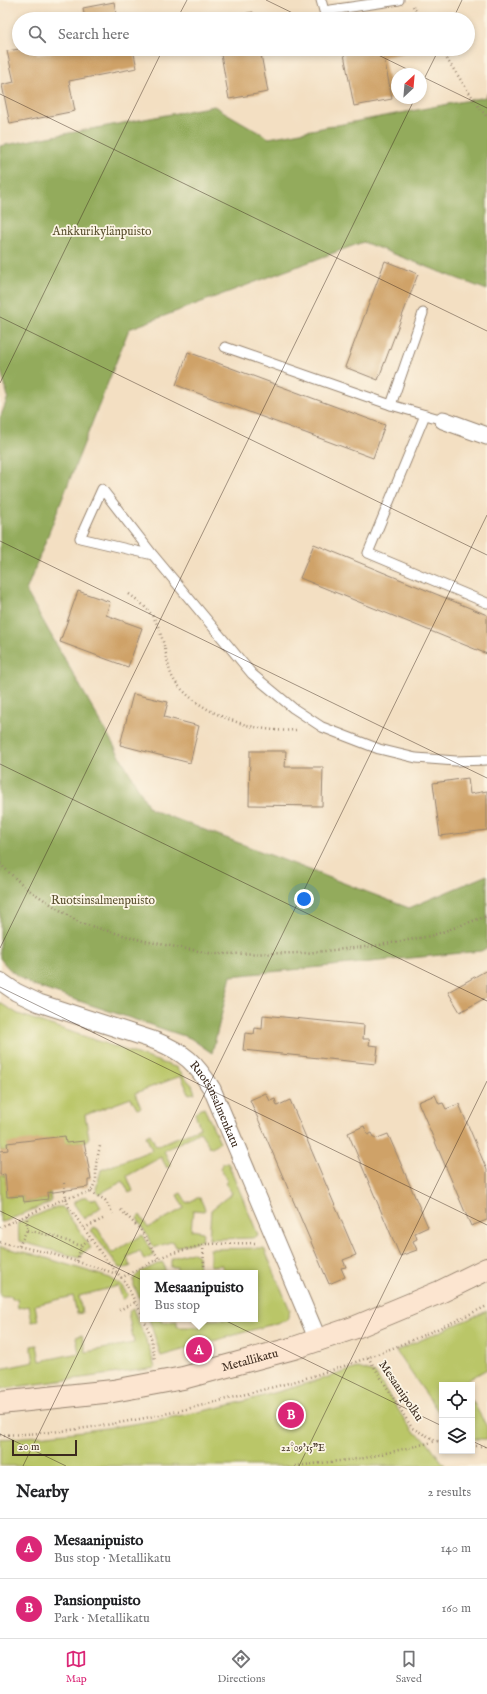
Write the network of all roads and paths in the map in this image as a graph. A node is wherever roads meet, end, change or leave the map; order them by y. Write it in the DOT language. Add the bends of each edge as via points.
graph roads {
  1 [pos="321,0"];
  2 [pos="399,0"];
  3 [pos="410,0"];
  4 [pos="417,12"];
  5 [pos="445,56"];
  6 [pos="487,117"];
  7 [pos="423,313"];
  8 [pos="225,347"];
  9 [pos="391,405"];
  10 [pos="425,415"];
  11 [pos="444,420"];
  12 [pos="487,436"];
  13 [pos="153,555"];
  14 [pos="129,594"];
  15 [pos="487,603"];
  16 [pos="322,727"];
  17 [pos="487,760"];
  18 [pos="0,864"];
  19 [pos="487,916"];
  20 [pos="0,981"];
  21 [pos="100,1146"];
  22 [pos="64,1183"];
  23 [pos="91,1192"];
  24 [pos="66,1198"];
  25 [pos="121,1210"];
  26 [pos="113,1214"];
  27 [pos="27,1215"];
  28 [pos="105,1218"];
  29 [pos="0,1227"];
  30 [pos="84,1228"];
  31 [pos="27,1230"];
  32 [pos="90,1238"];
  33 [pos="0,1242"];
  34 [pos="264,1242"];
  35 [pos="203,1245"];
  36 [pos="19,1246"];
  37 [pos="81,1246"];
  38 [pos="159,1259"];
  39 [pos="77,1261"];
  40 [pos="204,1266"];
  41 [pos="487,1270"];
  42 [pos="117,1274"];
  43 [pos="121,1278"];
  44 [pos="136,1302"];
  45 [pos="487,1306"];
  46 [pos="119,1310"];
  47 [pos="140,1311"];
  48 [pos="145,1322"];
  49 [pos="318,1340"];
  50 [pos="368,1357"];
  51 [pos="156,1363"];
  52 [pos="0,1402"];
  53 [pos="0,1435"];
  54 [pos="437,1441"];
  55 [pos="475,1446"];
  56 [pos="487,1446"];
  57 [pos="295,1466"];
  1 -- 2 [label="lane" via="324,11"];
  3 -- 4 [label="path"];
  5 -- 6 [label="path"];
  7 -- 9 [label="lane"];
  8 -- 9 [label="lane"];
  9 -- 10 [label="lane"];
  10 -- 11 [label="lane"];
  10 -- 15 [label="lane" via="368,553"];
  11 -- 12 [label="street"];
  13 -- 13 [label="lane" via="80,538 102,489 130,525"];
  13 -- 16 [label="lane" via="252,674 293,708"];
  14 -- 16 [label="path" via="156,620 174,680 196,701 216,714 257,727 286,731"];
  16 -- 17 [label="lane" via="379,749 416,758"];
  18 -- 19 [label="path" via="26,888 80,923 144,941 214,954 305,953 374,946 431,936"];
  20 -- 49 [label="street, Ruotsinsalmenkatu" via="39,1003 156,1041 191,1060 212,1089"];
  21 -- 23 [label="path" via="96,1180"];
  22 -- 24 [label="path"];
  23 -- 24 [label="path"];
  23 -- 26 [label="path" via="105,1200"];
  24 -- 27 [label="path"];
  24 -- 30 [label="path" via="69,1207"];
  25 -- 38 [label="path" via="140,1228"];
  27 -- 29 [label="path"];
  27 -- 31 [label="path"];
  28 -- 30 [label="path"];
  30 -- 32 [label="path"];
  31 -- 36 [label="path"];
  31 -- 37 [label="path"];
  32 -- 37 [label="path"];
  32 -- 42 [label="path"];
  33 -- 36 [label="path"];
  34 -- 35 [label="path"];
  35 -- 38 [label="path"];
  35 -- 40 [label="path"];
  36 -- 39 [label="path"];
  37 -- 39 [label="path"];
  38 -- 43 [label="path"];
  39 -- 42 [label="path"];
  41 -- 49 [label="street, Metallikatu" via="356,1328"];
  42 -- 43 [label="path"];
  43 -- 44 [label="path"];
  44 -- 46 [label="path"];
  44 -- 47 [label="path"];
  45 -- 50 [label="path"];
  48 -- 51 [label="path" via="151,1337"];
  49 -- 52 [label="street, Metallikatu" via="183,1378 113,1391"];
  50 -- 53 [label="path" via="322,1373 198,1407 108,1425 34,1434"];
  50 -- 54 [label="path, Mesaanipolku" via="412,1428"];
  54 -- 57 [label="path" via="366,1458"];
  55 -- 56 [label="path"];
}
